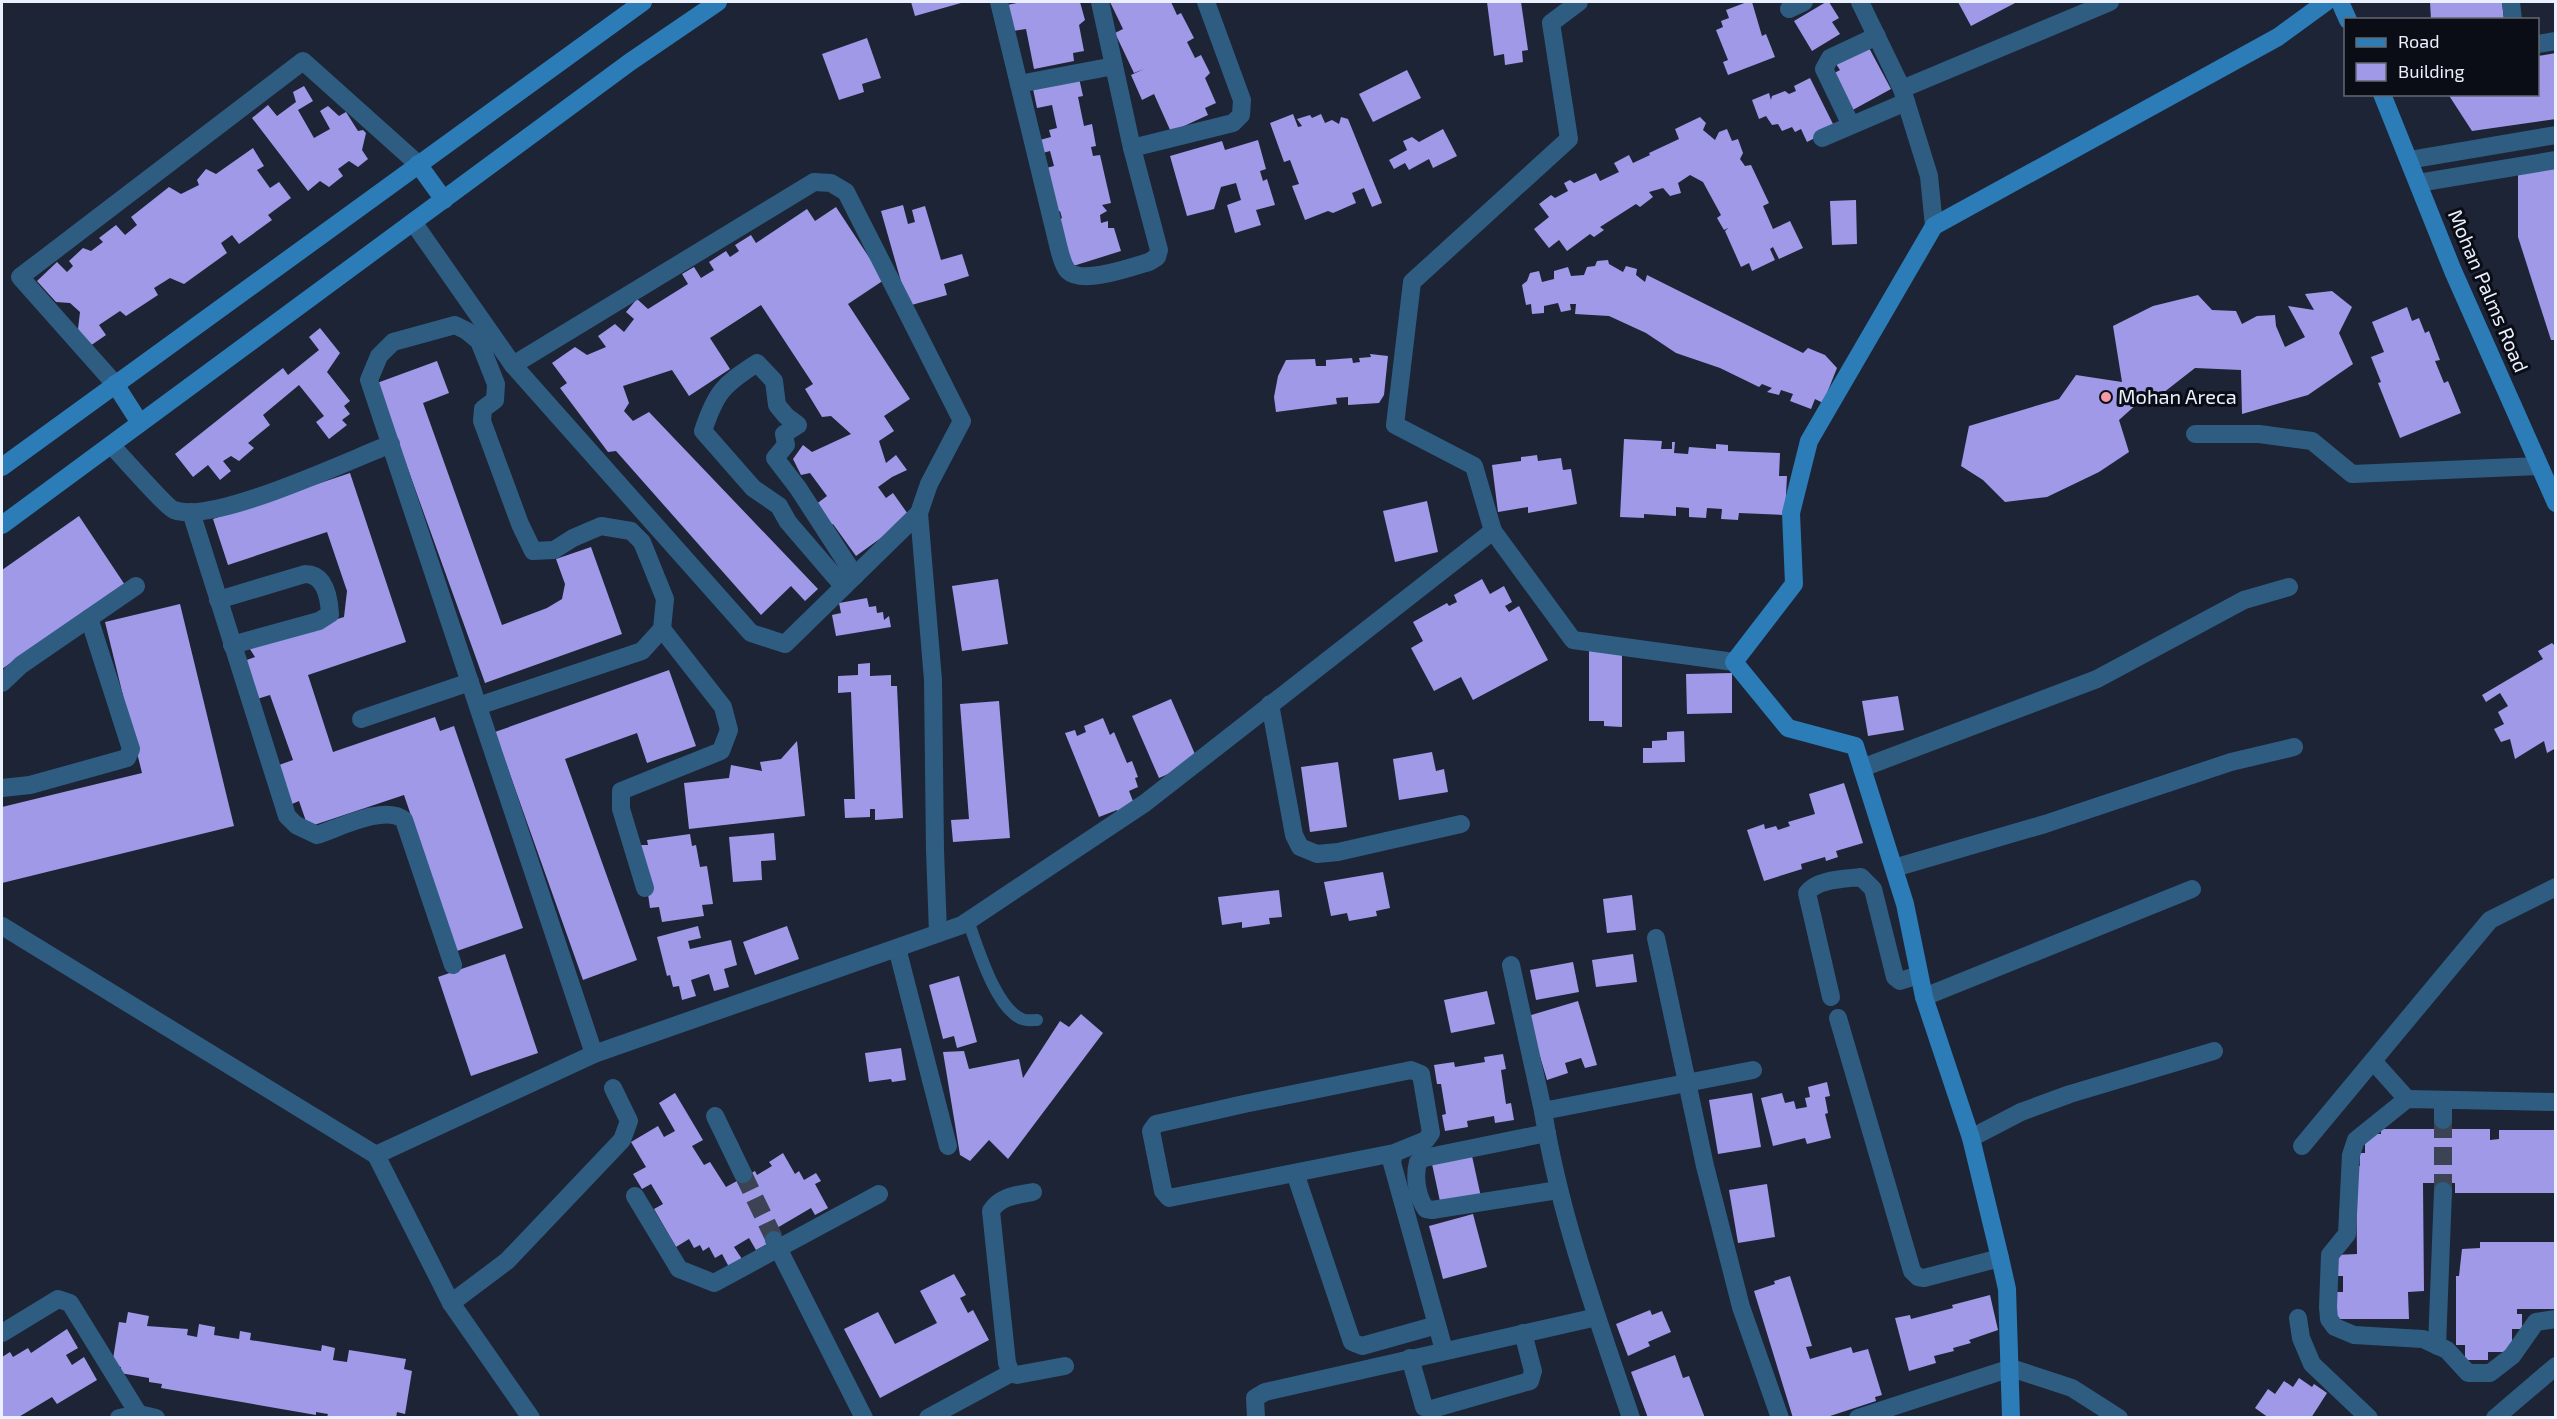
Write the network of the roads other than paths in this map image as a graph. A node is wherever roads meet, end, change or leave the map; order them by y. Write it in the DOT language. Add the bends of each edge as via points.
graph roads {
  1 [pos="643,2"];
  2 [pos="717,2"];
  3 [pos="999,2"];
  4 [pos="1100,2"];
  5 [pos="1206,2"];
  6 [pos="1579,2"];
  7 [pos="1860,2"];
  8 [pos="2110,2"];
  9 [pos="2326,2"];
  10 [pos="2340,2"];
  11 [pos="2511,2"];
  12 [pos="2347,18"];
  13 [pos="2513,18"];
  14 [pos="1877,36"];
  15 [pos="2556,41"];
  16 [pos="2539,44"];
  17 [pos="1114,66"];
  18 [pos="1019,84"];
  19 [pos="1904,95"];
  20 [pos="2383,96"];
  21 [pos="1851,125"];
  22 [pos="2556,135"];
  23 [pos="1822,138"];
  24 [pos="1132,148"];
  25 [pos="2409,160"];
  26 [pos="2556,160"];
  27 [pos="418,164"];
  28 [pos="2418,183"];
  29 [pos="444,200"];
  30 [pos="413,222"];
  31 [pos="1934,226"];
  32 [pos="513,365"];
  33 [pos="116,384"];
  34 [pos="140,423"];
  35 [pos="2195,434"];
  36 [pos="391,444"];
  37 [pos="111,445"];
  38 [pos="2539,466"];
  39 [pos="2,467"];
  40 [pos="2556,503"];
  41 [pos="191,512"];
  42 [pos="919,513"];
  43 [pos="2,525"];
  44 [pos="1493,531"];
  45 [pos="849,581"];
  46 [pos="136,586"];
  47 [pos="2289,587"];
  48 [pos="218,600"];
  49 [pos="89,618"];
  50 [pos="662,629"];
  51 [pos="232,645"];
  52 [pos="1734,662"];
  53 [pos="470,682"];
  54 [pos="2,683"];
  55 [pos="1270,704"];
  56 [pos="478,706"];
  57 [pos="361,719"];
  58 [pos="2294,747"];
  59 [pos="1862,768"];
  60 [pos="2,788"];
  61 [pos="1461,824"];
  62 [pos="1894,868"];
  63 [pos="2556,887"];
  64 [pos="645,888"];
  65 [pos="2192,889"];
  66 [pos="968,921"];
  67 [pos="2,926"];
  68 [pos="938,933"];
  69 [pos="1656,938"];
  70 [pos="897,948"];
  71 [pos="453,965"];
  72 [pos="1511,965"];
  73 [pos="1919,975"];
  74 [pos="1924,996"];
  75 [pos="1831,997"];
  76 [pos="1838,1018"];
  77 [pos="1036,1020"];
  78 [pos="2214,1051"];
  79 [pos="594,1054"];
  80 [pos="2373,1061"];
  81 [pos="1753,1070"];
  82 [pos="1688,1084"];
  83 [pos="613,1088"];
  84 [pos="2407,1099"];
  85 [pos="2443,1100"];
  86 [pos="2556,1102"];
  87 [pos="1543,1111"];
  88 [pos="715,1116"];
  89 [pos="2443,1120"];
  90 [pos="1547,1133"];
  91 [pos="1971,1138"];
  92 [pos="948,1146"];
  93 [pos="2302,1146"];
  94 [pos="1394,1153"];
  95 [pos="376,1155"];
  96 [pos="1295,1173"];
  97 [pos="743,1174"];
  98 [pos="1558,1190"];
  99 [pos="2444,1191"];
  100 [pos="1033,1192"];
  101 [pos="879,1194"];
  102 [pos="634,1196"];
  103 [pos="776,1243"];
  104 [pos="2000,1258"];
  105 [pos="451,1303"];
  106 [pos="1597,1317"];
  107 [pos="2298,1318"];
  108 [pos="2556,1319"];
  109 [pos="1437,1325"];
  110 [pos="2,1333"];
  111 [pos="1522,1333"];
  112 [pos="2438,1346"];
  113 [pos="1444,1350"];
  114 [pos="1410,1358"];
  115 [pos="1065,1366"];
  116 [pos="2556,1366"];
  117 [pos="2011,1368"];
  118 [pos="1011,1373"];
  119 [pos="1424,1412"];
  120 [pos="145,1416"];
  121 [pos="119,1418"];
  122 [pos="531,1418"];
  123 [pos="864,1418"];
  124 [pos="928,1418"];
  125 [pos="1256,1418"];
  126 [pos="1631,1418"];
  127 [pos="1780,1418"];
  128 [pos="1858,1418"];
  129 [pos="2012,1418"];
  130 [pos="2119,1418"];
  131 [pos="2369,1418"];
  132 [pos="2495,1418"];
  1 -- 27 [label="street"];
  2 -- 29 [label="street"];
  3 -- 18 [label="street"];
  4 -- 17 [label="street"];
  5 -- 24 [label="street" via="1242,100 1241,115 1233,123"];
  6 -- 44 [label="street" via="1551,23 1569,139 1412,282 1395,425 1473,466"];
  7 -- 14 [label="street"];
  8 -- 19 [label="street"];
  9 -- 31 [label="street" via="2278,37"];
  10 -- 12 [label="street"];
  11 -- 13 [label="street"];
  14 -- 19 [label="street"];
  14 -- 21 [label="street" via="1830,58 1824,69"];
  15 -- 16 [label="street"];
  17 -- 18 [label="street"];
  17 -- 24 [label="street"];
  18 -- 24 [label="street" via="1059,249 1066,270 1074,275 1101,275 1157,258 1159,250"];
  19 -- 21 [label="street"];
  19 -- 31 [label="street" via="1929,176"];
  20 -- 25 [label="street, Mohan Palms Road"];
  21 -- 23 [label="street"];
  22 -- 25 [label="street"];
  25 -- 28 [label="street, Mohan Palms Road"];
  26 -- 28 [label="street"];
  27 -- 29 [label="street"];
  27 -- 33 [label="street"];
  27 -- 33 [label="street" via="303,61 20,278"];
  28 -- 38 [label="street, Mohan Palms Road"];
  29 -- 30 [label="street"];
  30 -- 32 [label="street"];
  30 -- 34 [label="street"];
  31 -- 52 [label="street" via="1809,441 1791,513 1794,584"];
  32 -- 42 [label="street" via="814,182 831,183 846,192 962,421 929,484"];
  32 -- 45 [label="street" via="751,633 785,644"];
  33 -- 34 [label="street"];
  33 -- 39 [label="street"];
  34 -- 37 [label="street"];
  35 -- 38 [label="street" via="2259,434 2312,441 2352,474"];
  36 -- 41 [label="street" via="248,501"];
  36 -- 50 [label="street" via="369,380 379,357 393,342 455,325 467,331 479,341 496,384 495,400 483,409 482,420 533,551 554,550 601,526 632,531 642,542 665,599"];
  36 -- 53 [label="street"];
  37 -- 41 [label="street" via="173,510"];
  37 -- 43 [label="street"];
  38 -- 40 [label="street, Mohan Palms Road"];
  41 -- 48 [label="street"];
  42 -- 45 [label="street"];
  42 -- 68 [label="street" via="933,680"];
  44 -- 52 [label="street" via="1573,640"];
  44 -- 55 [label="street"];
  45 -- 45 [label="street" via="788,522 779,506 753,488 703,431 713,401 732,379 757,363 774,381 777,405 798,425 784,434 786,445 775,458 798,488"];
  46 -- 49 [label="street"];
  47 -- 59 [label="street" via="2244,600 2097,679"];
  48 -- 51 [label="street"];
  48 -- 51 [label="street" via="314,574 320,578 330,603 330,614 319,621"];
  49 -- 54 [label="street" via="21,665"];
  49 -- 60 [label="street" via="130,754 30,785"];
  50 -- 56 [label="street" via="642,651"];
  50 -- 64 [label="street" via="723,707 729,730 721,751 621,791 621,809"];
  51 -- 71 [label="street" via="287,816 317,835 380,814 404,820"];
  52 -- 59 [label="street" via="1788,728 1855,746"];
  53 -- 56 [label="street"];
  53 -- 57 [label="street"];
  55 -- 61 [label="street" via="1294,836 1300,847 1317,854 1338,852"];
  55 -- 66 [label="street" via="1145,803"];
  56 -- 79 [label="street"];
  58 -- 62 [label="street" via="2231,762 2045,824"];
  59 -- 62 [label="street"];
  62 -- 73 [label="street"];
  63 -- 80 [label="street" via="2490,920"];
  65 -- 74 [label="street"];
  66 -- 68 [label="street"];
  66 -- 77 [label="lane" via="997,992 1023,1020"];
  67 -- 95 [label="street"];
  68 -- 70 [label="street"];
  69 -- 82 [label="street"];
  70 -- 79 [label="street"];
  70 -- 92 [label="street"];
  72 -- 87 [label="street"];
  73 -- 74 [label="street"];
  73 -- 75 [label="street" via="1900,981 1895,977 1868,881 1861,877 1823,883 1812,886 1807,893"];
  74 -- 91 [label="street"];
  76 -- 104 [label="street" via="1912,1271 1924,1278"];
  78 -- 91 [label="street" via="2070,1094 2021,1112"];
  79 -- 95 [label="street"];
  80 -- 84 [label="street"];
  80 -- 93 [label="street"];
  81 -- 82 [label="street"];
  82 -- 87 [label="street"];
  82 -- 127 [label="street" via="1741,1307"];
  83 -- 105 [label="street" via="629,1121 622,1140 507,1261"];
  84 -- 85 [label="street"];
  84 -- 112 [label="street" via="2356,1140 2351,1155 2347,1234 2330,1255 2329,1319 2335,1327 2354,1335 2423,1339"];
  85 -- 86 [label="street"];
  85 -- 89 [label="street"];
  87 -- 90 [label="street"];
  88 -- 97 [label="street"];
  90 -- 98 [label="street"];
  90 -- 98 [label="street" via="1424,1158 1418,1162 1416,1173 1420,1198 1426,1209 1432,1210"];
  91 -- 104 [label="street"];
  94 -- 96 [label="street"];
  94 -- 96 [label="street" via="1426,1140 1431,1133 1421,1074 1411,1070 1156,1124 1151,1131 1162,1191 1169,1198"];
  94 -- 109 [label="street" via="1392,1163"];
  95 -- 105 [label="street"];
  96 -- 109 [label="street" via="1352,1342 1362,1346"];
  98 -- 106 [label="street"];
  99 -- 112 [label="street"];
  100 -- 118 [label="street" via="1005,1198 991,1210"];
  101 -- 103 [label="street"];
  102 -- 103 [label="street" via="679,1269 692,1276 714,1283"];
  103 -- 123 [label="street"];
  104 -- 117 [label="street" via="2007,1289"];
  105 -- 122 [label="street"];
  106 -- 111 [label="street"];
  106 -- 126 [label="street"];
  107 -- 131 [label="street" via="2312,1364"];
  108 -- 112 [label="street" via="2536,1322 2512,1356 2490,1373 2468,1373 2447,1350"];
  109 -- 113 [label="street"];
  110 -- 120 [label="street" via="58,1299 70,1303"];
  111 -- 113 [label="street"];
  111 -- 119 [label="street" via="1533,1371 1530,1381"];
  113 -- 114 [label="street"];
  114 -- 119 [label="street"];
  114 -- 125 [label="street" via="1265,1392 1255,1398"];
  115 -- 118 [label="street"];
  116 -- 132 [label="street"];
  117 -- 128 [label="street"];
  117 -- 129 [label="street"];
  117 -- 130 [label="street" via="2072,1388"];
  118 -- 124 [label="street"];
  120 -- 121 [label="street"];
}
